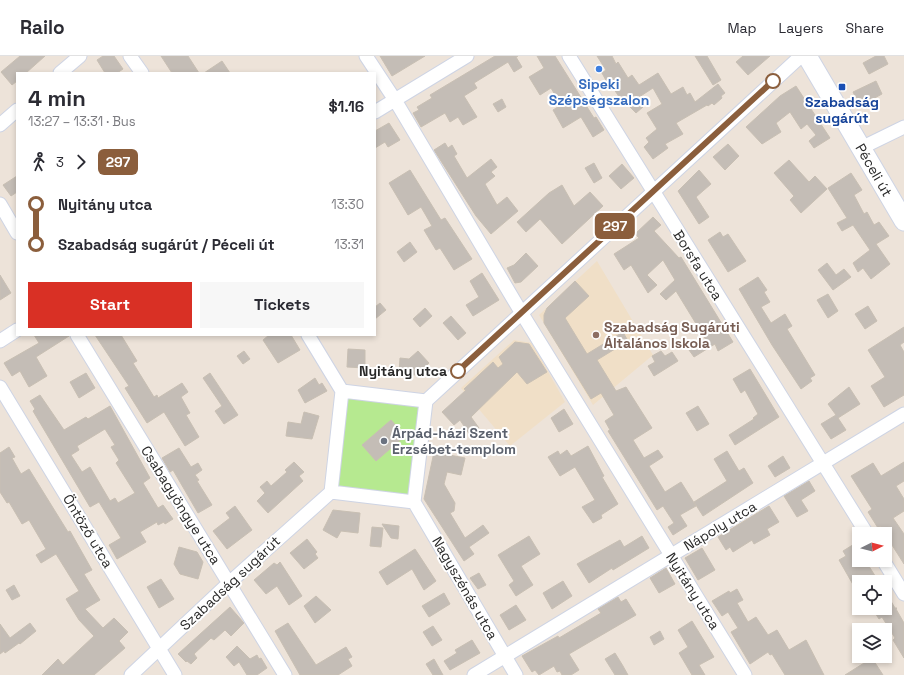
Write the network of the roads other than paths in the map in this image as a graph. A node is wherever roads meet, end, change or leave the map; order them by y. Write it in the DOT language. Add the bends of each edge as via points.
graph roads {
  1 [pos="80,56"];
  2 [pos="130,56"];
  3 [pos="366,56"];
  4 [pos="467,56"];
  5 [pos="569,56"];
  6 [pos="802,56"];
  7 [pos="807,56"];
  8 [pos="61,72"];
  9 [pos="141,72"];
  10 [pos="395,100"];
  11 [pos="16,111"];
  12 [pos="376,111"];
  13 [pos="0,125"];
  14 [pos="904,127"];
  15 [pos="861,148"];
  16 [pos="652,192"];
  17 [pos="0,204"];
  18 [pos="904,222"];
  19 [pos="16,231"];
  20 [pos="521,312"];
  21 [pos="16,331"];
  22 [pos="78,336"];
  23 [pos="309,336"];
  24 [pos="0,341"];
  25 [pos="0,387"];
  26 [pos="342,391"];
  27 [pos="426,401"];
  28 [pos="904,414"];
  29 [pos="822,464"];
  30 [pos="330,492"];
  31 [pos="414,502"];
  32 [pos="862,527"];
  33 [pos="672,555"];
  34 [pos="887,567"];
  35 [pos="229,583"];
  36 [pos="904,594"];
  37 [pos="159,649"];
  38 [pos="505,657"];
  39 [pos="132,675"];
  40 [pos="175,675"];
  41 [pos="285,675"];
  42 [pos="474,675"];
  43 [pos="516,675"];
  44 [pos="745,675"];
  1 -- 8 [label="street"];
  2 -- 9 [label="street"];
  3 -- 10 [label="street, Nyitány utca"];
  4 -- 10 [label="street"];
  5 -- 16 [label="street, Borsfa utca"];
  6 -- 16 [label="street"];
  7 -- 15 [label="main road, Péceli út"];
  10 -- 12 [label="street"];
  10 -- 20 [label="street, Nyitány utca"];
  11 -- 13 [label="street"];
  14 -- 15 [label="street"];
  15 -- 18 [label="main road, Péceli út"];
  16 -- 20 [label="street"];
  16 -- 29 [label="street, Borsfa utca"];
  17 -- 19 [label="street"];
  20 -- 27 [label="street"];
  20 -- 33 [label="street, Nyitány utca"];
  21 -- 24 [label="street"];
  22 -- 35 [label="street, Csabagyöngye utca"];
  23 -- 26 [label="street"];
  25 -- 37 [label="street, Öntöző utca"];
  26 -- 27 [label="street"];
  26 -- 30 [label="street"];
  27 -- 31 [label="street"];
  28 -- 29 [label="street, Nápoly utca"];
  29 -- 32 [label="street, Borsfa utca"];
  29 -- 33 [label="street, Nápoly utca"];
  30 -- 31 [label="street"];
  30 -- 35 [label="street, Szabadság sugárút"];
  31 -- 38 [label="street, Nagyszénás utca"];
  33 -- 38 [label="street, Nápoly utca"];
  33 -- 44 [label="street, Nyitány utca"];
  34 -- 36 [label="street"];
  35 -- 37 [label="street, Szabadság sugárút"];
  35 -- 41 [label="street, Csabagyöngye utca"];
  37 -- 39 [label="street, Szabadság sugárút"];
  37 -- 40 [label="street, Öntöző utca"];
  38 -- 42 [label="street, Nápoly utca"];
  38 -- 43 [label="street, Nagyszénás utca"];
}
